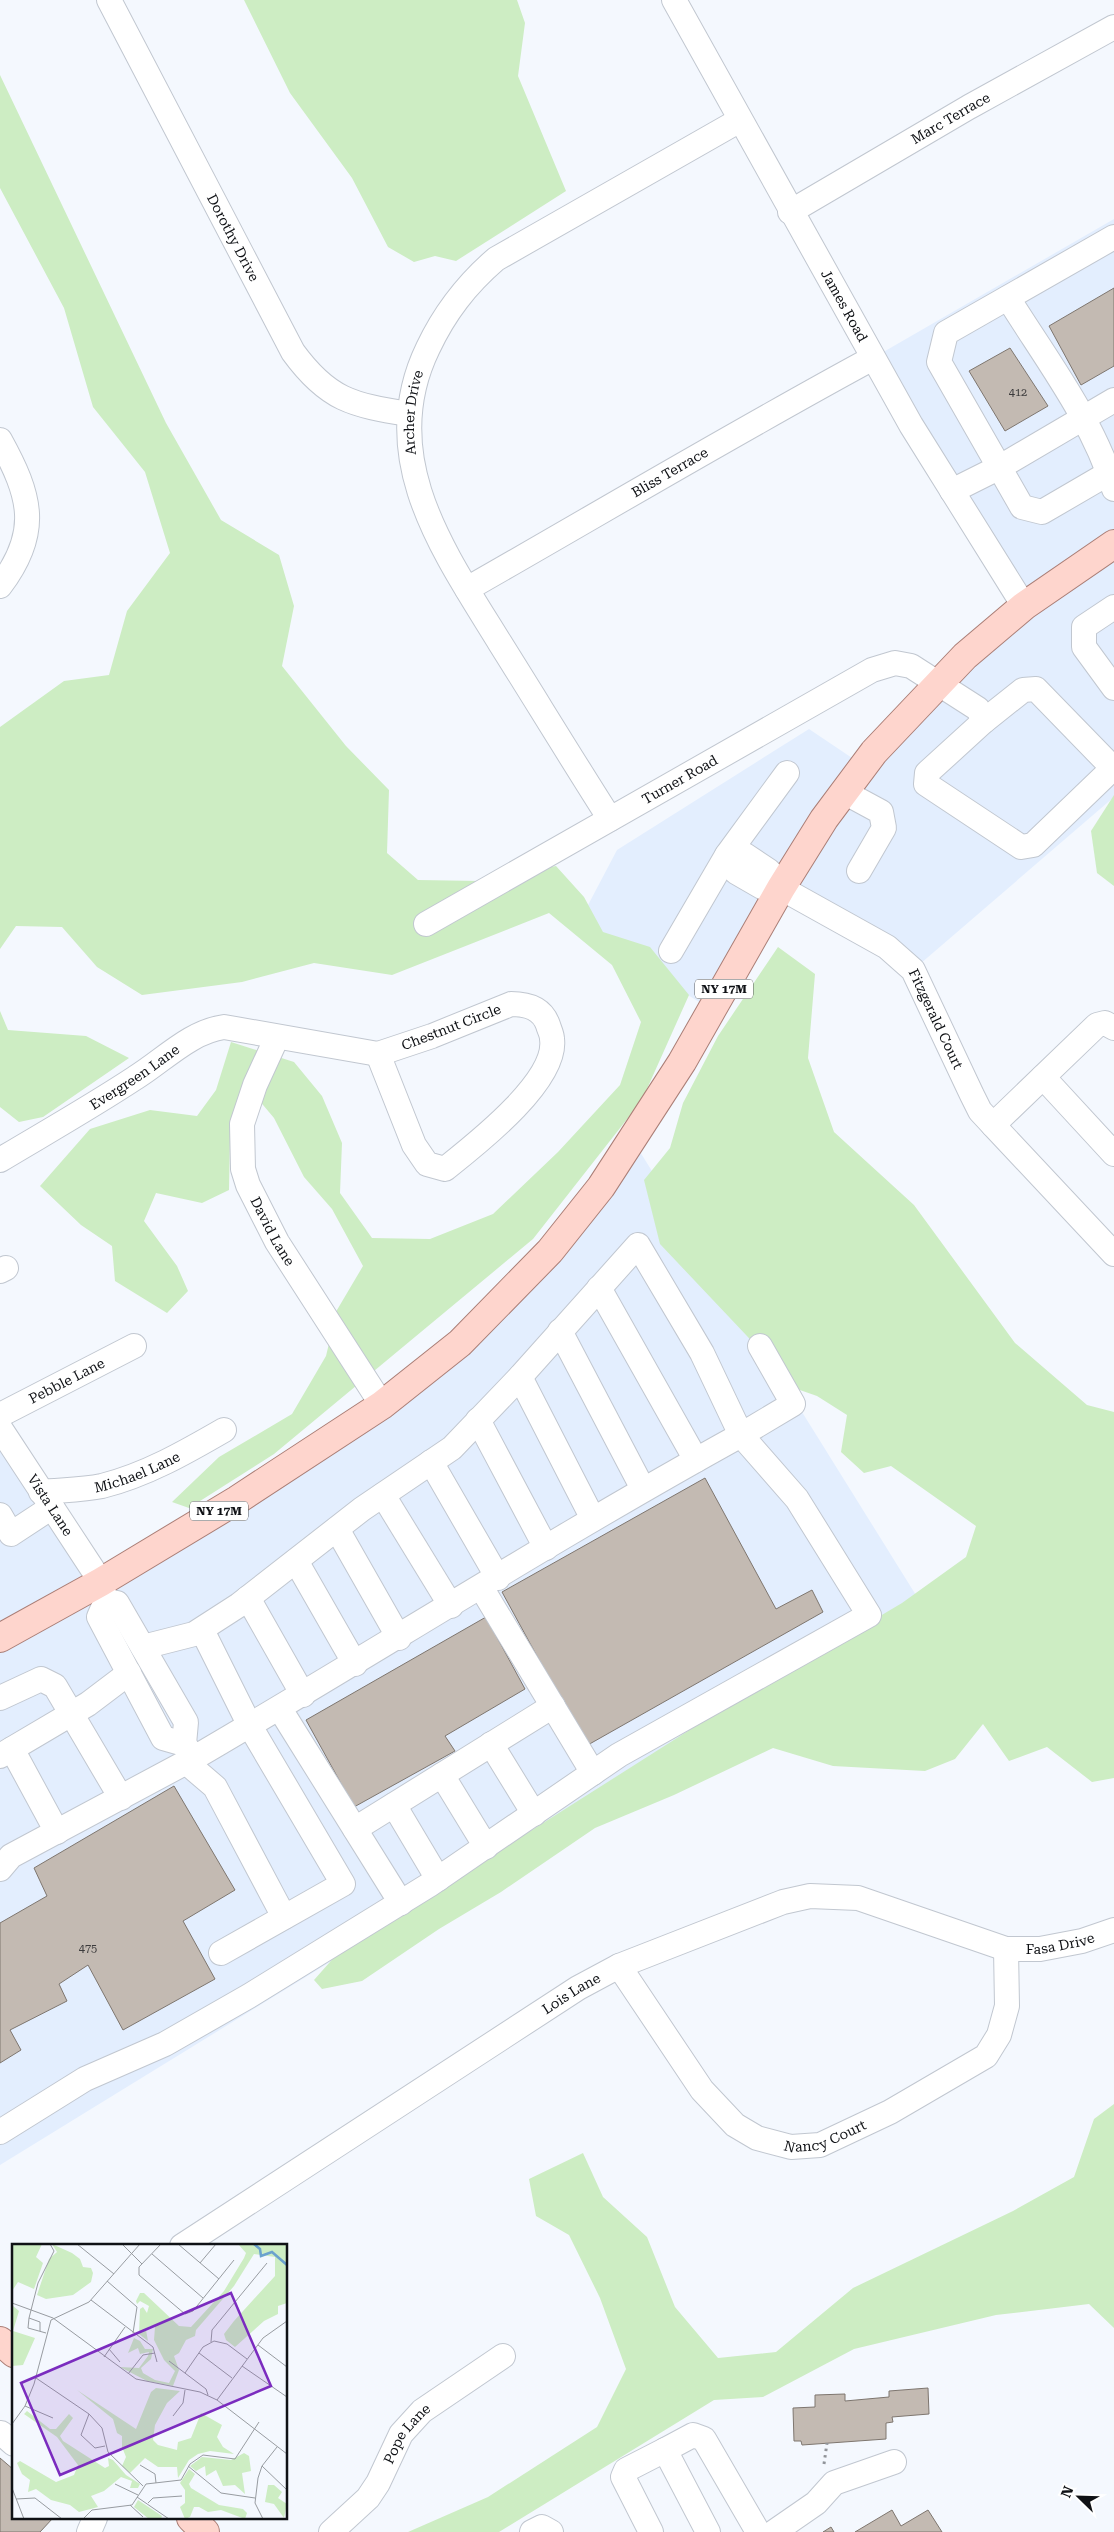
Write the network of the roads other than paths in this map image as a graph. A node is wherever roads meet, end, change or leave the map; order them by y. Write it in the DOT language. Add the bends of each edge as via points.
graph roads {
  1 [pos="110,0"];
  2 [pos="674,0"];
  3 [pos="1114,27"];
  4 [pos="740,120"];
  5 [pos="790,212"];
  6 [pos="1114,237"];
  7 [pos="1008,298"];
  8 [pos="873,358"];
  9 [pos="1114,400"];
  10 [pos="409,414"];
  11 [pos="1083,418"];
  12 [pos="0,440"];
  13 [pos="1000,467"];
  14 [pos="1112,477"];
  15 [pos="952,491"];
  16 [pos="1114,544"];
  17 [pos="0,586"];
  18 [pos="467,589"];
  19 [pos="1024,606"];
  20 [pos="1114,607"];
  21 [pos="939,682"];
  22 [pos="1114,688"];
  23 [pos="984,721"];
  24 [pos="787,773"];
  25 [pos="844,792"];
  26 [pos="610,819"];
  27 [pos="731,858"];
  28 [pos="859,871"];
  29 [pos="776,885"];
  30 [pos="426,924"];
  31 [pos="671,951"];
  32 [pos="1114,1028"];
  33 [pos="276,1037"];
  34 [pos="378,1054"];
  35 [pos="1043,1078"];
  36 [pos="994,1125"];
  37 [pos="1114,1154"];
  38 [pos="0,1160"];
  39 [pos="1114,1254"];
  40 [pos="599,1288"];
  41 [pos="560,1331"];
  42 [pos="134,1346"];
  43 [pos="760,1346"];
  44 [pos="520,1377"];
  45 [pos="382,1405"];
  46 [pos="0,1415"];
  47 [pos="478,1420"];
  48 [pos="0,1428"];
  49 [pos="224,1430"];
  50 [pos="741,1435"];
  51 [pos="696,1460"];
  52 [pos="431,1462"];
  53 [pos="643,1489"];
  54 [pos="383,1495"];
  55 [pos="46,1499"];
  56 [pos="593,1520"];
  57 [pos="337,1529"];
  58 [pos="4,1530"];
  59 [pos="546,1548"];
  60 [pos="296,1561"];
  61 [pos="490,1582"];
  62 [pos="103,1592"];
  63 [pos="248,1598"];
  64 [pos="451,1606"];
  65 [pos="198,1632"];
  66 [pos="0,1638"];
  67 [pos="399,1638"];
  68 [pos="143,1647"];
  69 [pos="355,1664"];
  70 [pos="129,1673"];
  71 [pos="303,1695"];
  72 [pos="0,1698"];
  73 [pos="553,1706"];
  74 [pos="280,1709"];
  75 [pos="72,1713"];
  76 [pos="250,1726"];
  77 [pos="491,1744"];
  78 [pos="6,1752"];
  79 [pos="188,1755"];
  80 [pos="593,1773"];
  81 [pos="442,1775"];
  82 [pos="121,1798"];
  83 [pos="394,1805"];
  84 [pos="534,1814"];
  85 [pos="355,1829"];
  86 [pos="57,1832"];
  87 [pos="486,1847"];
  88 [pos="4,1854"];
  89 [pos="438,1879"];
  90 [pos="401,1903"];
  91 [pos="284,1918"];
  92 [pos="1114,1930"];
  93 [pos="1006,1950"];
  94 [pos="221,1953"];
  95 [pos="619,1966"];
  96 [pos="0,2132"];
  97 [pos="185,2244"];
  98 [pos="0,2341"];
  99 [pos="12,2351"];
  100 [pos="503,2356"];
  101 [pos="665,2450"];
  102 [pos="894,2462"];
  103 [pos="94,2520"];
  104 [pos="193,2520"];
  105 [pos="89,2532"];
  106 [pos="205,2532"];
  107 [pos="331,2532"];
  108 [pos="532,2532"];
  109 [pos="551,2532"];
  110 [pos="651,2532"];
  111 [pos="708,2532"];
  112 [pos="758,2532"];
  113 [pos="774,2532"];
  1 -- 10 [label="street, Dorothy Drive" via="293,352 310,376 329,392 368,407"];
  2 -- 4 [label="street, James Road"];
  3 -- 5 [label="street, Marc Terrace"];
  4 -- 5 [label="street, James Road"];
  4 -- 10 [label="street, Archer Drive" via="496,259 472,280 442,318 418,369"];
  5 -- 8 [label="street, James Road"];
  6 -- 7 [label="street"];
  7 -- 11 [label="street"];
  7 -- 13 [label="street" via="946,333 939,362"];
  8 -- 15 [label="street, James Road"];
  8 -- 18 [label="street, Bliss Terrace" via="745,427"];
  9 -- 11 [label="street"];
  10 -- 18 [label="street, Archer Drive" via="412,468 431,522"];
  11 -- 13 [label="street"];
  11 -- 14 [label="street"];
  12 -- 17 [label="street" via="16,469 28,507 26,537 15,567"];
  13 -- 14 [label="street" via="1022,507 1042,512"];
  13 -- 15 [label="street"];
  15 -- 19 [label="street, James Road"];
  16 -- 19 [label="main road, NY 17M"];
  18 -- 26 [label="street, Archer Drive"];
  19 -- 21 [label="main road, NY 17M"];
  20 -- 22 [label="street" via="1084,627 1084,647"];
  21 -- 23 [label="street, Turner Road" via="978,709"];
  21 -- 25 [label="main road, NY 17M" via="874,752"];
  21 -- 26 [label="street, Turner Road" via="911,666 895,663 872,670"];
  23 -- 23 [label="street" via="1024,690 1036,689 1108,763 1109,772 1033,845 1021,847 926,784 927,773"];
  24 -- 27 [label="street"];
  25 -- 28 [label="street" via="881,812 884,828"];
  25 -- 29 [label="main road, NY 17M"];
  26 -- 30 [label="street, Turner Road"];
  27 -- 29 [label="street" via="745,855 769,871"];
  27 -- 31 [label="street"];
  29 -- 36 [label="street, Fitzgerald Court" via="886,947 913,970 980,1111"];
  29 -- 45 [label="main road, NY 17M" via="682,1062 601,1187 550,1251 460,1343"];
  32 -- 35 [label="street" via="1105,1023 1097,1025"];
  33 -- 34 [label="street, Chestnut Circle"];
  33 -- 38 [label="street, Evergreen Lane" via="224,1027 210,1029"];
  33 -- 45 [label="street, David Lane" via="242,1124 243,1169 248,1186 277,1242"];
  34 -- 34 [label="street, Chestnut Circle" via="414,1145 427,1164 445,1169 490,1133 531,1091 548,1065 553,1040 545,1017 528,1004 511,1004"];
  35 -- 36 [label="street"];
  35 -- 37 [label="street"];
  36 -- 39 [label="street, Fitzgerald Court"];
  40 -- 41 [label="street"];
  40 -- 50 [label="street" via="638,1245 702,1353"];
  40 -- 51 [label="street"];
  41 -- 44 [label="street"];
  41 -- 53 [label="street"];
  42 -- 46 [label="street, Pebble Lane"];
  43 -- 50 [label="street" via="793,1404"];
  44 -- 47 [label="street"];
  44 -- 56 [label="street"];
  45 -- 62 [label="main road, NY 17M"];
  47 -- 52 [label="street" via="452,1448"];
  47 -- 59 [label="street"];
  48 -- 55 [label="street, Vista Lane"];
  49 -- 55 [label="street, Michael Lane" via="132,1477"];
  50 -- 51 [label="street"];
  50 -- 80 [label="street" via="797,1499 869,1615"];
  51 -- 53 [label="street"];
  52 -- 54 [label="street"];
  52 -- 61 [label="street"];
  53 -- 56 [label="street"];
  54 -- 57 [label="street"];
  54 -- 64 [label="street"];
  55 -- 58 [label="street"];
  55 -- 62 [label="street, Vista Lane"];
  56 -- 59 [label="street"];
  57 -- 60 [label="street"];
  57 -- 67 [label="street"];
  59 -- 61 [label="street"];
  60 -- 63 [label="street"];
  60 -- 69 [label="street"];
  61 -- 64 [label="street"];
  61 -- 73 [label="street"];
  62 -- 66 [label="main road, NY 17M"];
  62 -- 68 [label="street, Vista Lane" via="117,1603"];
  62 -- 70 [label="street" via="99,1616"];
  63 -- 65 [label="street"];
  63 -- 71 [label="street"];
  64 -- 67 [label="street"];
  65 -- 68 [label="street"];
  65 -- 76 [label="street"];
  67 -- 69 [label="street"];
  68 -- 79 [label="street, Vista Lane" via="186,1722"];
  69 -- 71 [label="street"];
  70 -- 75 [label="street"];
  70 -- 79 [label="street" via="163,1738"];
  71 -- 74 [label="street"];
  72 -- 75 [label="street" via="41,1679 55,1686"];
  73 -- 77 [label="street"];
  73 -- 80 [label="street"];
  74 -- 76 [label="street"];
  74 -- 85 [label="street"];
  75 -- 78 [label="street"];
  75 -- 82 [label="street"];
  76 -- 79 [label="street"];
  76 -- 91 [label="street" via="343,1884"];
  77 -- 81 [label="street"];
  77 -- 84 [label="street"];
  78 -- 86 [label="street"];
  79 -- 82 [label="street"];
  79 -- 91 [label="street" via="215,1786"];
  80 -- 84 [label="street"];
  81 -- 83 [label="street"];
  81 -- 87 [label="street"];
  82 -- 86 [label="street"];
  83 -- 85 [label="street"];
  83 -- 89 [label="street"];
  84 -- 87 [label="street"];
  85 -- 90 [label="street"];
  86 -- 88 [label="street"];
  87 -- 89 [label="street"];
  89 -- 90 [label="street"];
  90 -- 96 [label="street" via="241,2001 165,2044 85,2080"];
  91 -- 94 [label="street"];
  92 -- 93 [label="street, Fasa Drive" via="1082,1942 1040,1949"];
  93 -- 95 [label="street, Lois Lane" via="858,1898 810,1896 783,1902"];
  93 -- 95 [label="street, Nancy Court" via="1007,2006 999,2035 986,2056 890,2112 820,2145 791,2146 756,2138 735,2125 702,2090"];
  95 -- 97 [label="street, Lois Lane" via="578,1988"];
  98 -- 99 [label="main road"];
  100 -- 107 [label="street, Pope Lane" via="422,2411 401,2434 368,2498"];
  101 -- 110 [label="street" via="626,2470 623,2477"];
  101 -- 111 [label="street"];
  101 -- 112 [label="street" via="693,2435 704,2439"];
  102 -- 113 [label="street" via="834,2483 816,2504"];
  103 -- 105 [label="street"];
  104 -- 106 [label="main road"];
  108 -- 109 [label="street" via="542,2527"];
}
